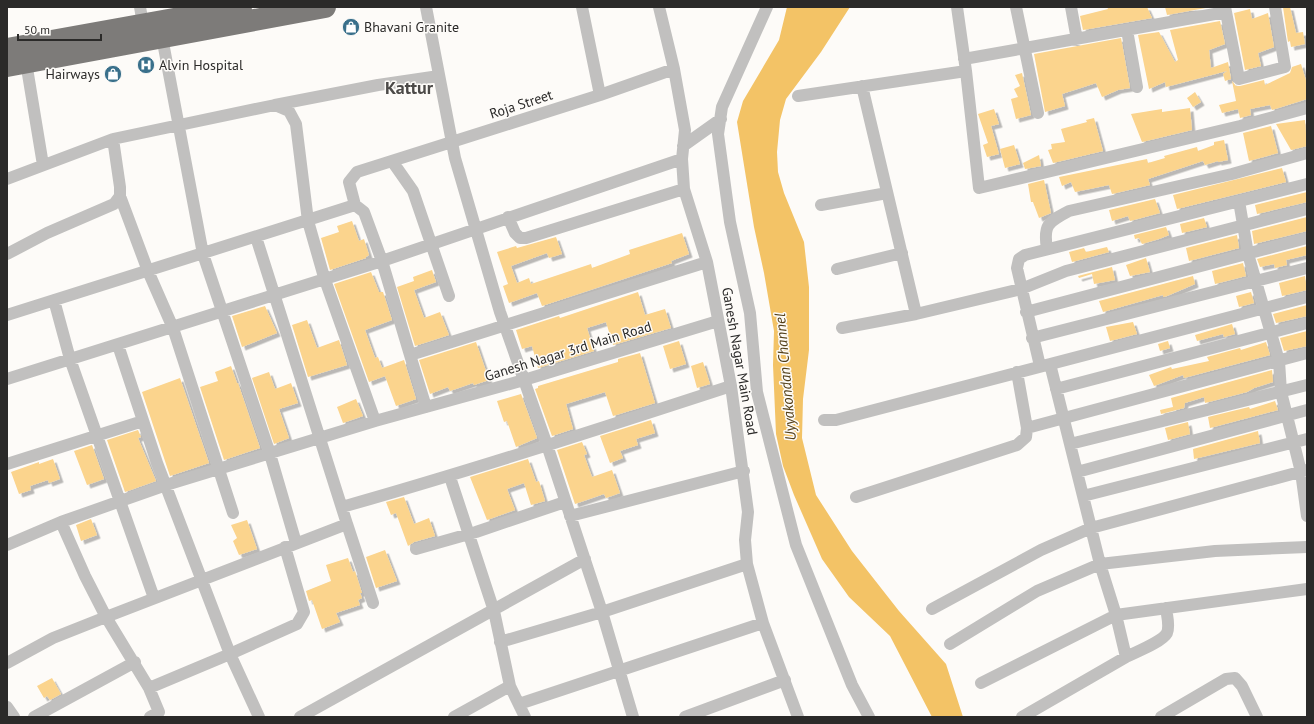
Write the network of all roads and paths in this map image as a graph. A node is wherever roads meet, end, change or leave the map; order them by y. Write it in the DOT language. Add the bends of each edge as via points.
graph roads {
  1 [pos="241,7"];
  2 [pos="325,7"];
  3 [pos="426,7"];
  4 [pos="582,7"];
  5 [pos="659,7"];
  6 [pos="767,7"];
  7 [pos="958,7"];
  8 [pos="1016,7"];
  9 [pos="1071,7"];
  10 [pos="1275,7"];
  11 [pos="1225,9"];
  12 [pos="142,16"];
  13 [pos="1127,30"];
  14 [pos="162,37"];
  15 [pos="1077,40"];
  16 [pos="1024,49"];
  17 [pos="7,50"];
  18 [pos="16,64"];
  19 [pos="965,65"];
  20 [pos="674,69"];
  21 [pos="439,76"];
  22 [pos="862,86"];
  23 [pos="1137,86"];
  24 [pos="600,95"];
  25 [pos="798,96"];
  26 [pos="275,105"];
  27 [pos="1307,108"];
  28 [pos="1038,113"];
  29 [pos="721,119"];
  30 [pos="180,124"];
  31 [pos="113,140"];
  32 [pos="452,142"];
  33 [pos="683,146"];
  34 [pos="1307,153"];
  35 [pos="682,158"];
  36 [pos="392,161"];
  37 [pos="43,165"];
  38 [pos="7,179"];
  39 [pos="1307,184"];
  40 [pos="684,189"];
  41 [pos="887,193"];
  42 [pos="120,196"];
  43 [pos="1239,201"];
  44 [pos="355,205"];
  45 [pos="821,205"];
  46 [pos="1307,209"];
  47 [pos="508,217"];
  48 [pos="308,221"];
  49 [pos="1243,225"];
  50 [pos="475,228"];
  51 [pos="256,237"];
  52 [pos="1307,238"];
  53 [pos="432,243"];
  54 [pos="1047,249"];
  55 [pos="902,253"];
  56 [pos="7,254"];
  57 [pos="204,254"];
  58 [pos="1248,254"];
  59 [pos="382,260"];
  60 [pos="707,262"];
  61 [pos="1307,268"];
  62 [pos="837,269"];
  63 [pos="148,271"];
  64 [pos="324,277"];
  65 [pos="1256,281"];
  66 [pos="1021,289"];
  67 [pos="273,296"];
  68 [pos="449,296"];
  69 [pos="1307,297"];
  70 [pos="54,300"];
  71 [pos="1264,309"];
  72 [pos="223,312"];
  73 [pos="1026,312"];
  74 [pos="916,314"];
  75 [pos="7,315"];
  76 [pos="718,321"];
  77 [pos="1307,323"];
  78 [pos="505,326"];
  79 [pos="172,328"];
  80 [pos="842,328"];
  81 [pos="1270,333"];
  82 [pos="1032,338"];
  83 [pos="118,345"];
  84 [pos="1307,353"];
  85 [pos="410,356"];
  86 [pos="70,359"];
  87 [pos="1279,361"];
  88 [pos="1045,365"];
  89 [pos="1017,372"];
  90 [pos="7,379"];
  91 [pos="524,380"];
  92 [pos="1307,384"];
  93 [pos="731,386"];
  94 [pos="1056,388"];
  95 [pos="1281,392"];
  96 [pos="426,407"];
  97 [pos="1307,410"];
  98 [pos="1287,416"];
  99 [pos="1063,418"];
  100 [pos="143,420"];
  101 [pos="824,420"];
  102 [pos="375,421"];
  103 [pos="1027,428"];
  104 [pos="96,436"];
  105 [pos="320,439"];
  106 [pos="1307,439"];
  107 [pos="1294,442"];
  108 [pos="1070,444"];
  109 [pos="548,446"];
  110 [pos="270,454"];
  111 [pos="7,464"];
  112 [pos="218,469"];
  113 [pos="1304,471"];
  114 [pos="744,472"];
  115 [pos="1077,472"];
  116 [pos="450,476"];
  117 [pos="166,485"];
  118 [pos="1083,496"];
  119 [pos="856,497"];
  120 [pos="119,500"];
  121 [pos="565,502"];
  122 [pos="342,507"];
  123 [pos="232,513"];
  124 [pos="570,516"];
  125 [pos="1307,516"];
  126 [pos="61,522"];
  127 [pos="347,524"];
  128 [pos="1091,528"];
  129 [pos="468,534"];
  130 [pos="296,543"];
  131 [pos="7,545"];
  132 [pos="285,547"];
  133 [pos="1307,547"];
  134 [pos="416,549"];
  135 [pos="585,559"];
  136 [pos="747,564"];
  137 [pos="1100,564"];
  138 [pos="201,578"];
  139 [pos="1307,589"];
  140 [pos="154,598"];
  141 [pos="374,603"];
  142 [pos="1166,608"];
  143 [pos="932,609"];
  144 [pos="494,611"];
  145 [pos="602,612"];
  146 [pos="1116,615"];
  147 [pos="106,617"];
  148 [pos="763,623"];
  149 [pos="500,642"];
  150 [pos="950,644"];
  151 [pos="230,654"];
  152 [pos="1126,657"];
  153 [pos="135,662"];
  154 [pos="7,663"];
  155 [pos="619,671"];
  156 [pos="785,680"];
  157 [pos="981,683"];
  158 [pos="510,686"];
  159 [pos="149,688"];
  160 [pos="519,704"];
  161 [pos="7,707"];
  162 [pos="157,715"];
  163 [pos="14,717"];
  164 [pos="34,717"];
  165 [pos="259,717"];
  166 [pos="300,717"];
  167 [pos="454,717"];
  168 [pos="525,717"];
  169 [pos="633,717"];
  170 [pos="685,717"];
  171 [pos="798,717"];
  172 [pos="869,717"];
  173 [pos="1022,717"];
  174 [pos="1161,717"];
  175 [pos="1257,717"];
  1 -- 12 [label="highway"];
  2 -- 14 [label="highway"];
  3 -- 21 [label="street"];
  4 -- 24 [label="street"];
  5 -- 20 [label="street, Ganesh Nagar Main Road"];
  6 -- 29 [label="street" via="722,107"];
  7 -- 19 [label="street"];
  8 -- 16 [label="street"];
  9 -- 15 [label="street"];
  10 -- 11 [label="street" via="1285,67 1239,79"];
  11 -- 13 [label="street"];
  12 -- 17 [label="highway"];
  13 -- 15 [label="street"];
  13 -- 23 [label="street"];
  14 -- 18 [label="highway"];
  14 -- 30 [label="street"];
  15 -- 16 [label="street"];
  16 -- 19 [label="street"];
  16 -- 28 [label="street"];
  18 -- 37 [label="street"];
  19 -- 22 [label="street"];
  19 -- 27 [label="street" via="979,188"];
  20 -- 24 [label="street, Roja Street"];
  20 -- 33 [label="street, Ganesh Nagar Main Road" via="685,130"];
  21 -- 26 [label="street"];
  21 -- 32 [label="street"];
  22 -- 25 [label="street"];
  22 -- 41 [label="street"];
  24 -- 32 [label="street, Roja Street"];
  26 -- 30 [label="street"];
  26 -- 48 [label="street" via="289,111 296,124"];
  29 -- 33 [label="street"];
  29 -- 172 [label="street" via="718,134 729,215 750,313 757,392 796,545 852,685"];
  30 -- 31 [label="street"];
  30 -- 57 [label="street"];
  31 -- 37 [label="street"];
  31 -- 42 [label="street"];
  32 -- 36 [label="street, Roja Street"];
  32 -- 50 [label="street"];
  33 -- 35 [label="street, Ganesh Nagar Main Road"];
  34 -- 54 [label="street" via="1232,174 1069,211 1048,224 1044,233"];
  35 -- 40 [label="street, Ganesh Nagar Main Road"];
  35 -- 47 [label="street"];
  36 -- 44 [label="street, Roja Street" via="357,172 349,182"];
  36 -- 53 [label="street" via="413,191"];
  37 -- 38 [label="street"];
  39 -- 43 [label="street"];
  40 -- 47 [label="street" via="526,238 520,238 515,233"];
  40 -- 60 [label="street, Ganesh Nagar Main Road"];
  41 -- 45 [label="street"];
  41 -- 55 [label="street"];
  42 -- 56 [label="street" via="114,204 47,233"];
  42 -- 63 [label="street"];
  43 -- 49 [label="street"];
  43 -- 54 [label="street"];
  44 -- 48 [label="street"];
  44 -- 59 [label="street" via="364,212"];
  46 -- 49 [label="street"];
  47 -- 50 [label="street"];
  48 -- 51 [label="street"];
  48 -- 64 [label="street"];
  49 -- 58 [label="street"];
  49 -- 66 [label="street" via="1066,271"];
  50 -- 53 [label="street"];
  50 -- 78 [label="street"];
  51 -- 57 [label="street"];
  51 -- 67 [label="street"];
  52 -- 58 [label="street"];
  53 -- 59 [label="street"];
  53 -- 68 [label="street"];
  54 -- 66 [label="street" via="1025,255 1019,260 1017,268"];
  55 -- 62 [label="street"];
  55 -- 74 [label="street"];
  57 -- 63 [label="street"];
  57 -- 72 [label="street"];
  58 -- 65 [label="street"];
  58 -- 73 [label="street"];
  59 -- 64 [label="street"];
  59 -- 85 [label="street"];
  60 -- 76 [label="street, Ganesh Nagar Main Road"];
  60 -- 78 [label="street"];
  61 -- 65 [label="street"];
  63 -- 70 [label="street"];
  63 -- 79 [label="street"];
  64 -- 67 [label="street"];
  64 -- 102 [label="street"];
  65 -- 71 [label="street"];
  65 -- 82 [label="street"];
  66 -- 73 [label="street"];
  66 -- 74 [label="street"];
  67 -- 72 [label="street"];
  67 -- 105 [label="street"];
  69 -- 71 [label="street"];
  70 -- 75 [label="street"];
  70 -- 86 [label="street"];
  71 -- 81 [label="street"];
  71 -- 88 [label="street"];
  72 -- 79 [label="street"];
  72 -- 110 [label="street"];
  73 -- 82 [label="street"];
  74 -- 80 [label="street"];
  76 -- 91 [label="street, Ganesh Nagar 3rd Main Road"];
  76 -- 93 [label="street, Ganesh Nagar Main Road"];
  77 -- 81 [label="street"];
  78 -- 85 [label="street"];
  78 -- 91 [label="street"];
  79 -- 83 [label="street"];
  79 -- 112 [label="street"];
  81 -- 87 [label="street"];
  81 -- 94 [label="street"];
  82 -- 88 [label="street"];
  83 -- 86 [label="street"];
  83 -- 100 [label="street"];
  84 -- 87 [label="street"];
  85 -- 96 [label="street"];
  86 -- 90 [label="street"];
  86 -- 104 [label="street"];
  87 -- 95 [label="street"];
  87 -- 99 [label="street"];
  88 -- 89 [label="street"];
  88 -- 94 [label="street"];
  89 -- 101 [label="street" via="836,420"];
  89 -- 103 [label="street"];
  91 -- 96 [label="street, Ganesh Nagar 3rd Main Road"];
  91 -- 109 [label="street"];
  92 -- 95 [label="street"];
  93 -- 109 [label="street"];
  93 -- 114 [label="street, Ganesh Nagar Main Road"];
  94 -- 99 [label="street"];
  95 -- 98 [label="street"];
  95 -- 108 [label="street"];
  96 -- 102 [label="street, Ganesh Nagar 3rd Main Road"];
  97 -- 98 [label="street"];
  98 -- 107 [label="street"];
  98 -- 115 [label="street"];
  99 -- 103 [label="street"];
  99 -- 108 [label="street"];
  100 -- 104 [label="street"];
  100 -- 117 [label="street"];
  102 -- 105 [label="street, Ganesh Nagar 3rd Main Road"];
  103 -- 119 [label="street" via="1026,437 1017,445"];
  104 -- 111 [label="street"];
  104 -- 120 [label="street"];
  105 -- 110 [label="street, Ganesh Nagar 3rd Main Road"];
  105 -- 122 [label="street"];
  106 -- 107 [label="street"];
  107 -- 113 [label="street"];
  107 -- 118 [label="street"];
  108 -- 115 [label="street"];
  109 -- 116 [label="street"];
  109 -- 121 [label="street"];
  110 -- 112 [label="street, Ganesh Nagar 3rd Main Road"];
  110 -- 130 [label="street"];
  112 -- 117 [label="street, Ganesh Nagar 3rd Main Road"];
  112 -- 123 [label="street"];
  113 -- 125 [label="street"];
  113 -- 128 [label="street"];
  114 -- 124 [label="street"];
  114 -- 136 [label="street, Ganesh Nagar Main Road" via="748,512 745,540"];
  115 -- 118 [label="street"];
  116 -- 122 [label="street"];
  116 -- 129 [label="street"];
  117 -- 120 [label="street, Ganesh Nagar 3rd Main Road"];
  117 -- 138 [label="street"];
  118 -- 128 [label="street"];
  120 -- 126 [label="street, Ganesh Nagar 3rd Main Road"];
  120 -- 140 [label="street"];
  121 -- 124 [label="street"];
  121 -- 129 [label="street"];
  122 -- 127 [label="street"];
  124 -- 135 [label="street"];
  126 -- 131 [label="street, Ganesh Nagar 3rd Main Road"];
  126 -- 147 [label="street"];
  127 -- 130 [label="street"];
  127 -- 141 [label="street"];
  128 -- 137 [label="street"];
  128 -- 143 [label="street" via="1040,550"];
  129 -- 134 [label="street"];
  129 -- 144 [label="street"];
  130 -- 132 [label="street"];
  132 -- 138 [label="street"];
  132 -- 151 [label="street" via="304,612 302,619 298,624"];
  133 -- 137 [label="street" via="1215,552"];
  135 -- 144 [label="street"];
  135 -- 145 [label="street"];
  136 -- 145 [label="street"];
  136 -- 148 [label="street, Ganesh Nagar Main Road"];
  137 -- 146 [label="street"];
  137 -- 150 [label="street" via="1037,591"];
  138 -- 140 [label="street"];
  138 -- 151 [label="street"];
  139 -- 142 [label="street"];
  140 -- 147 [label="street"];
  142 -- 146 [label="street"];
  142 -- 152 [label="street" via="1166,634 1159,641"];
  144 -- 149 [label="street"];
  144 -- 166 [label="street"];
  145 -- 149 [label="street"];
  145 -- 155 [label="street"];
  146 -- 152 [label="street"];
  146 -- 157 [label="street"];
  147 -- 153 [label="street"];
  147 -- 154 [label="street" via="54,638"];
  148 -- 155 [label="street"];
  148 -- 156 [label="street, Ganesh Nagar Main Road"];
  149 -- 158 [label="street"];
  151 -- 159 [label="street"];
  151 -- 165 [label="street"];
  152 -- 173 [label="street"];
  153 -- 159 [label="street"];
  153 -- 164 [label="street"];
  155 -- 160 [label="street"];
  155 -- 169 [label="street"];
  156 -- 170 [label="street"];
  156 -- 171 [label="street, Ganesh Nagar Main Road"];
  158 -- 160 [label="street"];
  158 -- 167 [label="street"];
  159 -- 162 [label="street"];
  160 -- 168 [label="street"];
  161 -- 163 [label="street"];
  174 -- 175 [label="street" via="1226,679 1235,678 1242,686"];
}
